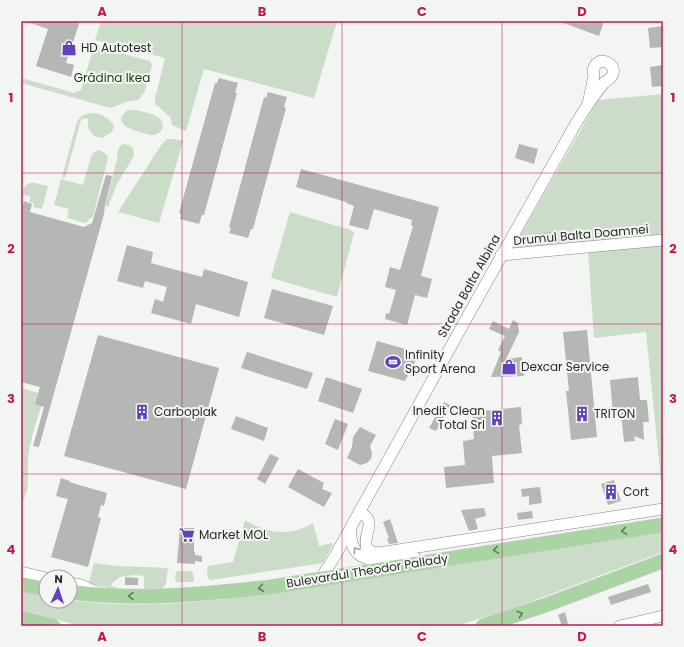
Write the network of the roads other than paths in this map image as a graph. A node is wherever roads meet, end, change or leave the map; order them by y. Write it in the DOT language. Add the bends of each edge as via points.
graph roads {
  1 [pos="594,76"];
  2 [pos="606,81"];
  3 [pos="588,104"];
  4 [pos="663,240"];
  5 [pos="501,255"];
  6 [pos="663,509"];
  7 [pos="359,512"];
  8 [pos="352,525"];
  9 [pos="663,525"];
  10 [pos="433,560"];
  11 [pos="663,561"];
  12 [pos="21,572"];
  13 [pos="38,576"];
  14 [pos="321,578"];
  15 [pos="21,584"];
  16 [pos="78,584"];
  17 [pos="38,587"];
  18 [pos="78,593"];
  19 [pos="102,595"];
  20 [pos="663,616"];
  21 [pos="21,618"];
  22 [pos="53,626"];
  23 [pos="483,626"];
  24 [pos="620,626"];
  1 -- 2 [label="street"];
  1 -- 2 [label="street, Strada Balta Albina" via="596,64 601,61 608,62 613,74"];
  1 -- 3 [label="street, Strada Balta Albina"];
  2 -- 3 [label="street, Strada Balta Albina"];
  3 -- 5 [label="street, Strada Balta Albina"];
  4 -- 5 [label="street, Drumul Balta Doamnei"];
  5 -- 7 [label="street, Strada Balta Albina"];
  6 -- 7 [label="street" via="379,553 367,548 369,521"];
  7 -- 8 [label="street, Strada Balta Albina"];
  10 -- 8 [label="street, Strada Balta Albina, one-way" via="366,559 352,544"];
  8 -- 14 [label="street, Strada Balta Albina"];
  9 -- 10 [label="main road, Bulevardul Theodor Pallady, one-way"];
  10 -- 14 [label="main road, Bulevardul Theodor Pallady"];
  23 -- 11 [label="main road, one-way"];
  12 -- 13 [label="street"];
  14 -- 19 [label="main road, Bulevardul Theodor Pallady, one-way" via="208,594 161,597"];
  15 -- 17 [label="main road"];
  16 -- 19 [label="street"];
  18 -- 19 [label="main road, Bulevardul Theodor Pallady"];
  20 -- 24 [label="street"];
  21 -- 22 [label="main road"];
}
